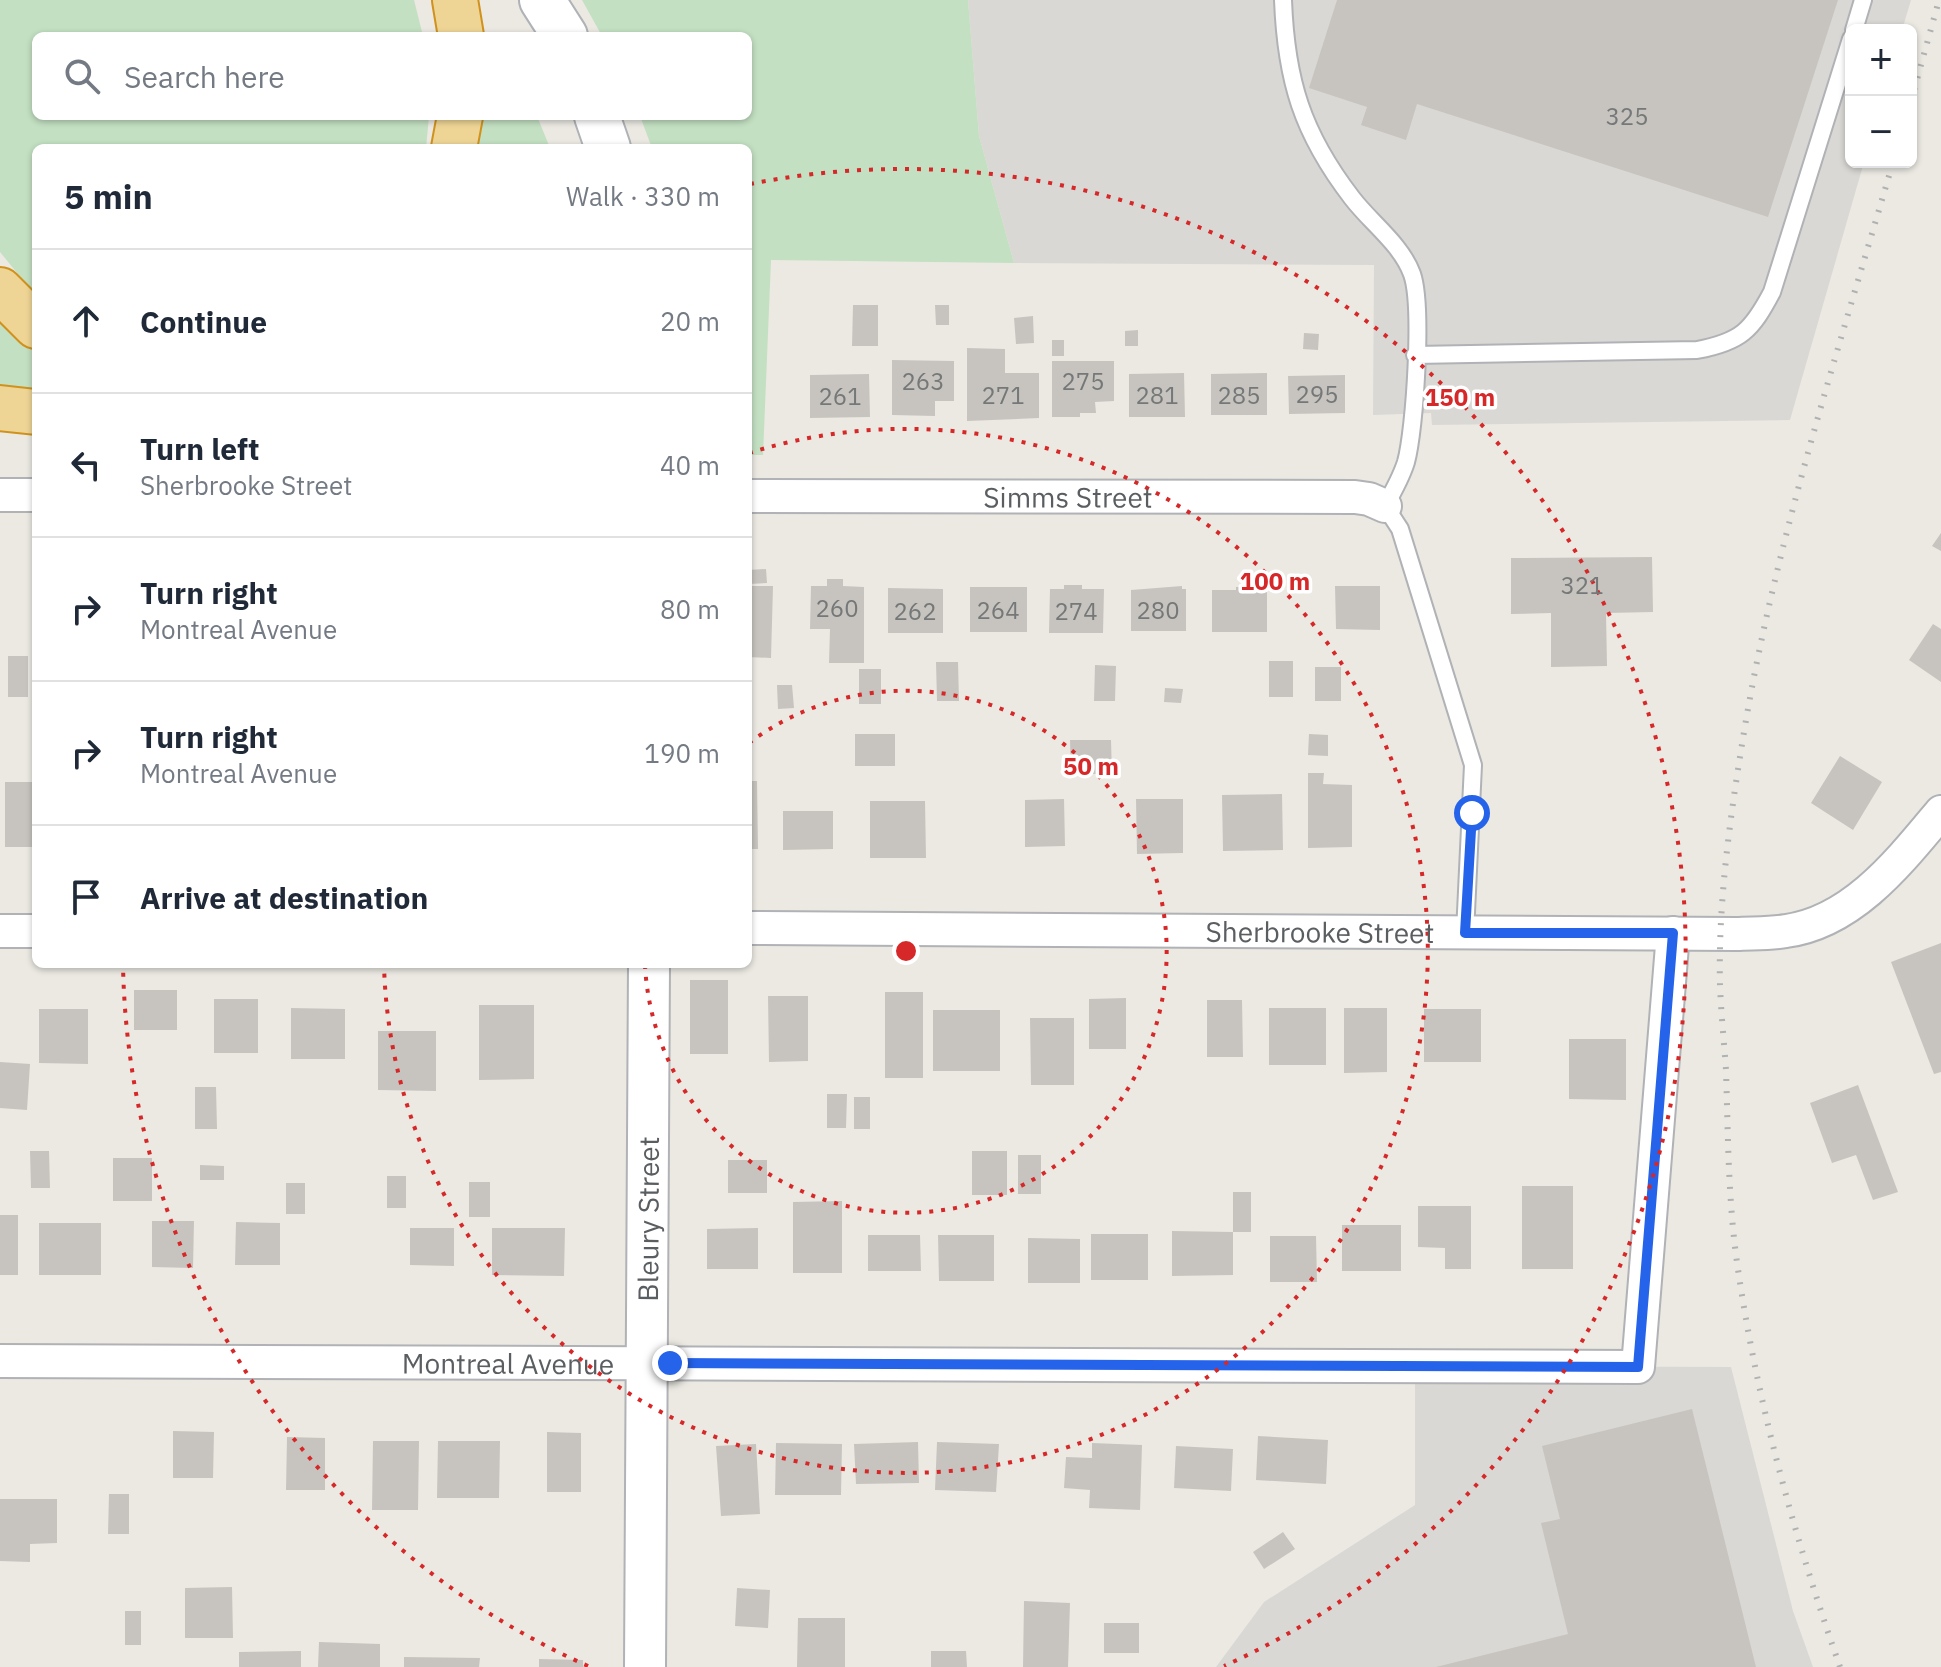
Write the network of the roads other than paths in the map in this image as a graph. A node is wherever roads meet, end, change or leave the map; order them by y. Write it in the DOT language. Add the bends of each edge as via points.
graph roads {
  1 [pos="455,0"];
  2 [pos="542,0"];
  3 [pos="1283,0"];
  4 [pos="1863,0"];
  5 [pos="1856,24"];
  6 [pos="460,32"];
  7 [pos="562,32"];
  8 [pos="1845,58"];
  9 [pos="459,120"];
  10 [pos="598,120"];
  11 [pos="455,144"];
  12 [pos="607,144"];
  13 [pos="0,290"];
  14 [pos="32,322"];
  15 [pos="1415,355"];
  16 [pos="0,408"];
  17 [pos="32,412"];
  18 [pos="0,495"];
  19 [pos="32,495"];
  20 [pos="752,496"];
  21 [pos="1385,506"];
  22 [pos="1941,812"];
  23 [pos="752,928"];
  24 [pos="0,931"];
  25 [pos="32,931"];
  26 [pos="1465,933"];
  27 [pos="1673,933"];
  28 [pos="649,968"];
  29 [pos="0,1361"];
  30 [pos="647,1363"];
  31 [pos="645,1667"];
  1 -- 6 [label="highway"];
  2 -- 7 [label="main road"];
  3 -- 15 [label="lane" via="1289,69 1309,127 1352,198 1412,275"];
  4 -- 5 [label="lane"];
  8 -- 15 [label="lane" via="1772,292 1746,332 1697,350"];
  9 -- 11 [label="highway"];
  10 -- 12 [label="main road"];
  13 -- 14 [label="highway"];
  15 -- 21 [label="lane" via="1410,444"];
  16 -- 17 [label="highway"];
  18 -- 19 [label="street"];
  20 -- 21 [label="street, Simms Street" via="1355,497"];
  21 -- 26 [label="lane" via="1400,529 1473,765"];
  22 -- 27 [label="street, Sherbrooke Street" via="1847,909 1788,931"];
  23 -- 26 [label="street, Sherbrooke Street"];
  24 -- 25 [label="street"];
  26 -- 27 [label="street, Sherbrooke Street"];
  27 -- 30 [label="street, Montreal Avenue" via="1638,1367"];
  28 -- 30 [label="street, Bleury Street"];
  29 -- 30 [label="street, Montreal Avenue"];
  30 -- 31 [label="street, Bleury Street"];
}
